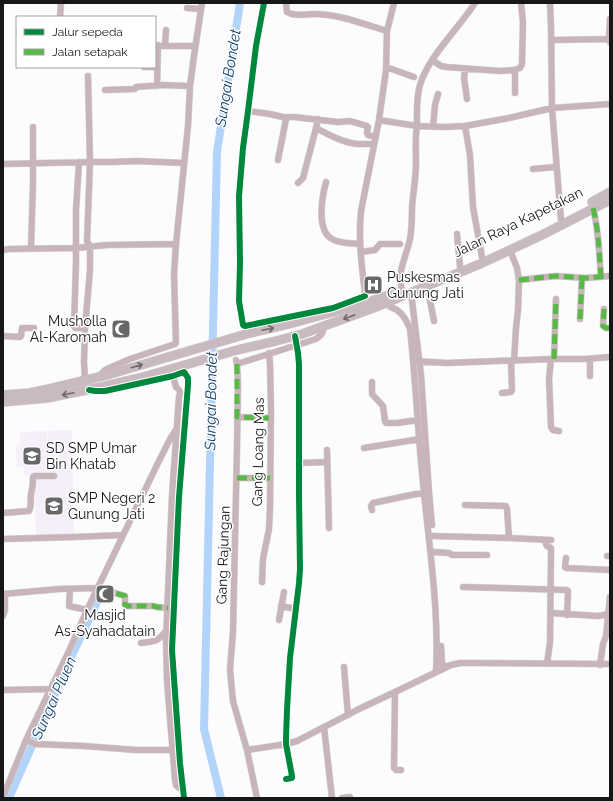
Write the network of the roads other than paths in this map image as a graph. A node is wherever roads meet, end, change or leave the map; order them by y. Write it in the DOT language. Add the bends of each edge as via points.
graph roads {
  1 [pos="61,3"];
  2 [pos="264,3"];
  3 [pos="286,3"];
  4 [pos="394,3"];
  5 [pos="475,3"];
  6 [pos="521,3"];
  7 [pos="550,3"];
  8 [pos="201,6"];
  9 [pos="187,8"];
  10 [pos="60,16"];
  11 [pos="610,19"];
  12 [pos="166,30"];
  13 [pos="387,31"];
  14 [pos="552,40"];
  15 [pos="610,40"];
  16 [pos="157,45"];
  17 [pos="165,46"];
  18 [pos="195,46"];
  19 [pos="432,60"];
  20 [pos="156,67"];
  21 [pos="386,67"];
  22 [pos="465,69"];
  23 [pos="514,70"];
  24 [pos="88,76"];
  25 [pos="414,77"];
  26 [pos="157,86"];
  27 [pos="190,86"];
  28 [pos="105,90"];
  29 [pos="515,93"];
  30 [pos="438,94"];
  31 [pos="467,98"];
  32 [pos="610,104"];
  33 [pos="552,108"];
  34 [pos="248,110"];
  35 [pos="286,118"];
  36 [pos="318,119"];
  37 [pos="379,120"];
  38 [pos="415,125"];
  39 [pos="465,126"];
  40 [pos="33,127"];
  41 [pos="433,127"];
  42 [pos="316,128"];
  43 [pos="376,137"];
  44 [pos="374,144"];
  45 [pos="278,160"];
  46 [pos="79,162"];
  47 [pos="90,162"];
  48 [pos="33,163"];
  49 [pos="184,163"];
  50 [pos="3,164"];
  51 [pos="556,167"];
  52 [pos="532,169"];
  53 [pos="326,182"];
  54 [pos="298,184"];
  55 [pos="610,192"];
  56 [pos="610,200"];
  57 [pos="593,208"];
  58 [pos="562,221"];
  59 [pos="457,234"];
  60 [pos="176,244"];
  61 [pos="360,244"];
  62 [pos="400,244"];
  63 [pos="90,246"];
  64 [pos="76,248"];
  65 [pos="31,249"];
  66 [pos="3,250"];
  67 [pos="504,250"];
  68 [pos="361,252"];
  69 [pos="482,257"];
  70 [pos="461,269"];
  71 [pos="610,276"];
  72 [pos="601,277"];
  73 [pos="582,278"];
  74 [pos="518,280"];
  75 [pos="427,283"];
  76 [pos="412,292"];
  77 [pos="400,294"];
  78 [pos="556,299"];
  79 [pos="366,300"];
  80 [pos="384,300"];
  81 [pos="604,309"];
  82 [pos="580,319"];
  83 [pos="434,321"];
  84 [pos="34,328"];
  85 [pos="85,328"];
  86 [pos="610,328"];
  87 [pos="3,336"];
  88 [pos="296,340"];
  89 [pos="269,353"];
  90 [pos="610,357"];
  91 [pos="236,358"];
  92 [pos="552,359"];
  93 [pos="590,359"];
  94 [pos="417,361"];
  95 [pos="512,361"];
  96 [pos="173,376"];
  97 [pos="590,376"];
  98 [pos="99,377"];
  99 [pos="85,380"];
  100 [pos="372,382"];
  101 [pos="89,390"];
  102 [pos="502,393"];
  103 [pos="3,395"];
  104 [pos="3,402"];
  105 [pos="237,417"];
  106 [pos="270,418"];
  107 [pos="421,422"];
  108 [pos="177,426"];
  109 [pos="559,431"];
  110 [pos="420,439"];
  111 [pos="364,448"];
  112 [pos="327,450"];
  113 [pos="327,462"];
  114 [pos="299,463"];
  115 [pos="54,476"];
  116 [pos="237,478"];
  117 [pos="270,478"];
  118 [pos="426,492"];
  119 [pos="465,505"];
  120 [pos="372,510"];
  121 [pos="3,512"];
  122 [pos="329,528"];
  123 [pos="123,535"];
  124 [pos="433,536"];
  125 [pos="509,538"];
  126 [pos="3,539"];
  127 [pos="265,550"];
  128 [pos="272,552"];
  129 [pos="434,552"];
  130 [pos="487,555"];
  131 [pos="566,558"];
  132 [pos="610,570"];
  133 [pos="262,582"];
  134 [pos="462,587"];
  135 [pos="70,588"];
  136 [pos="99,588"];
  137 [pos="551,590"];
  138 [pos="284,592"];
  139 [pos="4,594"];
  140 [pos="610,597"];
  141 [pos="282,606"];
  142 [pos="168,608"];
  143 [pos="296,609"];
  144 [pos="87,610"];
  145 [pos="609,612"];
  146 [pos="551,613"];
  147 [pos="567,615"];
  148 [pos="3,616"];
  149 [pos="279,620"];
  150 [pos="167,630"];
  151 [pos="141,643"];
  152 [pos="439,649"];
  153 [pos="547,664"];
  154 [pos="610,664"];
  155 [pos="600,665"];
  156 [pos="344,667"];
  157 [pos="441,669"];
  158 [pos="51,689"];
  159 [pos="3,690"];
  160 [pos="395,692"];
  161 [pos="348,715"];
  162 [pos="324,727"];
  163 [pos="29,742"];
  164 [pos="286,744"];
  165 [pos="173,750"];
  166 [pos="247,750"];
  167 [pos="401,770"];
  168 [pos="286,778"];
  169 [pos="182,789"];
  170 [pos="3,797"];
  171 [pos="350,797"];
  172 [pos="184,798"];
  173 [pos="257,798"];
  174 [pos="332,798"];
  175 [pos="342,798"];
  1 -- 10 [label="street"];
  2 -- 34 [label="street"];
  3 -- 13 [label="street" via="288,14 330,15"];
  4 -- 13 [label="street"];
  5 -- 19 [label="street"];
  6 -- 23 [label="street" via="522,64"];
  7 -- 14 [label="street"];
  8 -- 9 [label="street"];
  8 -- 18 [label="street"];
  11 -- 15 [label="street"];
  12 -- 17 [label="street"];
  13 -- 21 [label="street"];
  14 -- 15 [label="street"];
  14 -- 33 [label="street"];
  16 -- 17 [label="street"];
  16 -- 20 [label="street"];
  17 -- 18 [label="street"];
  18 -- 27 [label="street"];
  19 -- 22 [label="street" via="441,66"];
  19 -- 38 [label="street" via="420,85"];
  20 -- 26 [label="street"];
  21 -- 25 [label="street"];
  21 -- 37 [label="street"];
  22 -- 23 [label="street" via="500,72"];
  22 -- 31 [label="street"];
  23 -- 29 [label="street"];
  24 -- 47 [label="street"];
  26 -- 27 [label="street"];
  26 -- 28 [label="street" via="136,87 135,90"];
  27 -- 49 [label="street"];
  30 -- 41 [label="street" via="434,105"];
  32 -- 33 [label="street"];
  33 -- 39 [label="street"];
  33 -- 51 [label="street"];
  34 -- 35 [label="street"];
  34 -- 79 [label="street" via="239,196 239,301 243,325"];
  35 -- 36 [label="street"];
  35 -- 45 [label="street"];
  36 -- 42 [label="street"];
  36 -- 43 [label="street" via="350,121 367,126 368,135"];
  37 -- 38 [label="street"];
  37 -- 43 [label="street"];
  38 -- 41 [label="street"];
  38 -- 77 [label="street" via="416,175 412,228 400,273"];
  39 -- 41 [label="street"];
  39 -- 69 [label="street" via="470,155 473,207"];
  40 -- 48 [label="street"];
  42 -- 44 [label="street" via="346,141"];
  42 -- 54 [label="street" via="303,178"];
  43 -- 44 [label="street"];
  44 -- 61 [label="street" via="361,211"];
  46 -- 47 [label="street"];
  46 -- 48 [label="street"];
  46 -- 64 [label="street"];
  47 -- 49 [label="street"];
  47 -- 63 [label="street" via="87,241"];
  48 -- 50 [label="street"];
  48 -- 65 [label="street"];
  49 -- 60 [label="street"];
  51 -- 52 [label="street"];
  51 -- 58 [label="street"];
  53 -- 61 [label="street" via="321,211 326,234 337,242"];
  55 -- 58 [label="highway, Jalan Raya Kapetakan"];
  56 -- 57 [label="highway, Jalan Raya Kapetakan"];
  57 -- 58 [label="highway, Jalan Raya Kapetakan"];
  57 -- 72 [label="street"];
  58 -- 67 [label="highway, Jalan Raya Kapetakan"];
  59 -- 70 [label="street"];
  60 -- 63 [label="street"];
  60 -- 98 [label="street" via="176,343 112,367"];
  61 -- 68 [label="street"];
  62 -- 68 [label="street" via="380,244 375,250"];
  63 -- 64 [label="street"];
  63 -- 85 [label="street"];
  64 -- 65 [label="street"];
  64 -- 85 [label="street" via="74,326"];
  65 -- 66 [label="street"];
  67 -- 69 [label="highway, Jalan Raya Kapetakan"];
  67 -- 70 [label="highway, Jalan Raya Kapetakan"];
  67 -- 74 [label="street" via="517,268"];
  68 -- 79 [label="street"];
  69 -- 70 [label="highway, Jalan Raya Kapetakan"];
  70 -- 75 [label="highway, Jalan Raya Kapetakan"];
  71 -- 72 [label="street"];
  72 -- 73 [label="street"];
  73 -- 74 [label="street" via="556,276"];
  73 -- 82 [label="street"];
  74 -- 95 [label="street" via="518,310"];
  75 -- 76 [label="highway, Jalan Raya Kapetakan"];
  75 -- 77 [label="highway, Jalan Raya Kapetakan"];
  75 -- 83 [label="street"];
  76 -- 77 [label="highway, Jalan Raya Kapetakan"];
  76 -- 94 [label="street"];
  77 -- 80 [label="highway, Jalan Raya Kapetakan"];
  78 -- 92 [label="street"];
  79 -- 80 [label="highway, Jalan Raya Kapetakan"];
  98 -- 79 [label="highway, Jalan Raya Kapetakan, one-way"];
  80 -- 88 [label="highway, one-way"];
  80 -- 94 [label="street" via="406,319"];
  81 -- 86 [label="street" via="604,326"];
  84 -- 87 [label="street" via="22,328 20,337"];
  85 -- 99 [label="street"];
  88 -- 89 [label="street"];
  88 -- 91 [label="highway"];
  88 -- 114 [label="street" via="299,364"];
  89 -- 91 [label="street"];
  89 -- 106 [label="street, Gang Loang Mas"];
  90 -- 93 [label="street"];
  91 -- 101 [label="highway" via="187,365"];
  91 -- 105 [label="street, Gang Rajungan"];
  92 -- 93 [label="street"];
  92 -- 95 [label="street"];
  92 -- 109 [label="street" via="551,427"];
  93 -- 97 [label="street"];
  94 -- 95 [label="street"];
  94 -- 107 [label="street"];
  95 -- 102 [label="street" via="512,390"];
  96 -- 101 [label="street" via="105,391"];
  96 -- 108 [label="street" via="175,392 179,397"];
  96 -- 169 [label="street" via="184,372 188,378 172,650"];
  98 -- 99 [label="highway, Jalan Raya Kapetakan"];
  99 -- 103 [label="highway, Jalan Raya Kapetakan" via="30,393"];
  100 -- 107 [label="street" via="372,394 383,406 386,423"];
  101 -- 104 [label="highway, one-way" via="47,398"];
  105 -- 106 [label="street"];
  105 -- 116 [label="street, Gang Rajungan"];
  106 -- 117 [label="street, Gang Loang Mas"];
  107 -- 110 [label="street"];
  107 -- 118 [label="street"];
  108 -- 123 [label="street"];
  108 -- 142 [label="street"];
  110 -- 111 [label="street"];
  110 -- 118 [label="street"];
  112 -- 113 [label="street"];
  113 -- 114 [label="street"];
  113 -- 122 [label="street"];
  114 -- 143 [label="street" via="300,569"];
  115 -- 121 [label="street" via="33,477 29,511"];
  116 -- 117 [label="street"];
  116 -- 166 [label="street, Gang Rajungan" via="230,670 233,701"];
  117 -- 127 [label="street, Gang Loang Mas" via="269,529"];
  118 -- 120 [label="street" via="373,503"];
  118 -- 124 [label="street"];
  118 -- 152 [label="street"];
  119 -- 125 [label="street" via="506,506"];
  123 -- 126 [label="street"];
  123 -- 136 [label="street"];
  124 -- 125 [label="street"];
  124 -- 129 [label="street"];
  125 -- 137 [label="street" via="548,540 546,546 551,548"];
  127 -- 128 [label="street"];
  127 -- 133 [label="street, Gang Loang Mas"];
  129 -- 130 [label="street"];
  129 -- 152 [label="street"];
  131 -- 132 [label="street" via="567,568"];
  134 -- 137 [label="street"];
  135 -- 136 [label="street"];
  135 -- 139 [label="street"];
  135 -- 144 [label="street" via="68,605"];
  136 -- 142 [label="street" via="125,596 127,606"];
  136 -- 144 [label="street"];
  137 -- 146 [label="street"];
  137 -- 147 [label="street" via="568,591"];
  138 -- 141 [label="street"];
  139 -- 148 [label="street"];
  140 -- 145 [label="street"];
  141 -- 143 [label="street"];
  141 -- 149 [label="street"];
  142 -- 150 [label="street"];
  143 -- 164 [label="street" via="286,710"];
  144 -- 158 [label="street"];
  145 -- 147 [label="street" via="598,616"];
  145 -- 155 [label="street"];
  146 -- 147 [label="street"];
  146 -- 153 [label="street"];
  150 -- 151 [label="street" via="156,641"];
  150 -- 165 [label="street" via="167,681"];
  152 -- 157 [label="street"];
  152 -- 157 [label="street" via="443,666"];
  153 -- 155 [label="street"];
  153 -- 157 [label="street" via="460,663"];
  154 -- 155 [label="street"];
  156 -- 161 [label="street"];
  157 -- 160 [label="street"];
  158 -- 159 [label="street"];
  158 -- 163 [label="street"];
  160 -- 161 [label="street"];
  160 -- 167 [label="street" via="394,768"];
  161 -- 162 [label="street"];
  162 -- 164 [label="street"];
  162 -- 174 [label="street"];
  163 -- 165 [label="street" via="136,750"];
  163 -- 170 [label="street"];
  164 -- 166 [label="street"];
  164 -- 168 [label="street" via="292,776"];
  165 -- 169 [label="street" via="176,785"];
  166 -- 173 [label="street, Gang Rajungan"];
  169 -- 172 [label="street"];
  171 -- 175 [label="street"];
}
